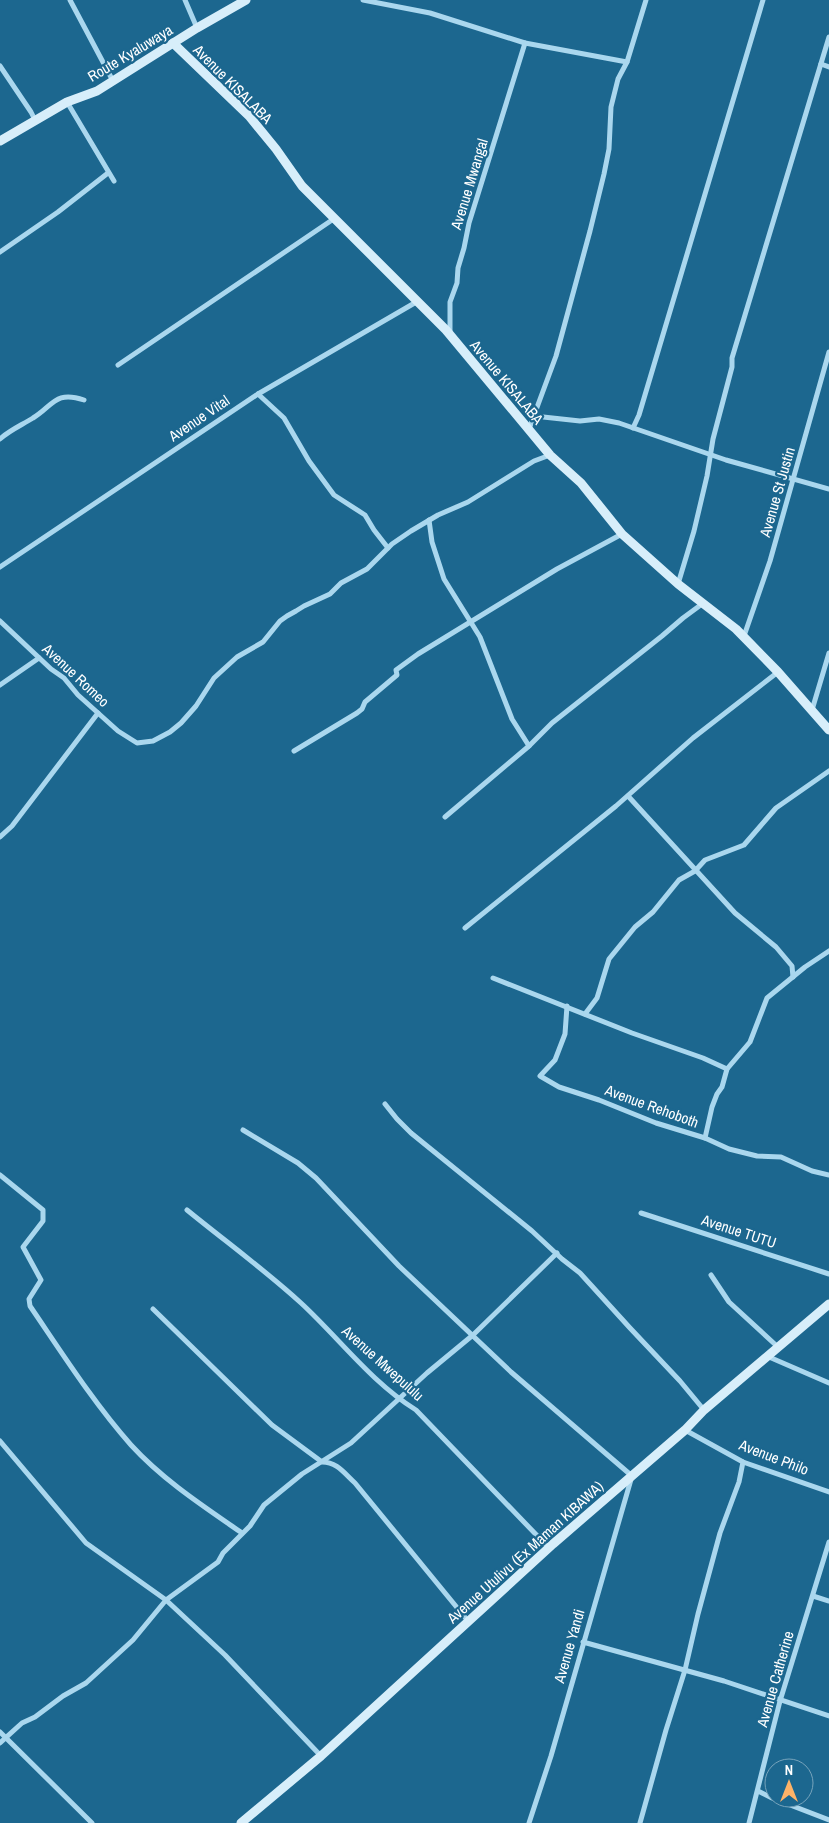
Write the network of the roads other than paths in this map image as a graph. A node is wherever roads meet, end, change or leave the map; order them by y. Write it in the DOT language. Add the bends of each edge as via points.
graph roads {
  1 [pos="70,0"];
  2 [pos="185,0"];
  3 [pos="246,0"];
  4 [pos="363,0"];
  5 [pos="646,0"];
  6 [pos="764,0"];
  7 [pos="196,28"];
  8 [pos="829,37"];
  9 [pos="525,43"];
  10 [pos="172,44"];
  11 [pos="627,62"];
  12 [pos="821,64"];
  13 [pos="0,66"];
  14 [pos="829,67"];
  15 [pos="113,81"];
  16 [pos="67,102"];
  17 [pos="35,120"];
  18 [pos="0,142"];
  19 [pos="108,173"];
  20 [pos="114,181"];
  21 [pos="335,218"];
  22 [pos="0,252"];
  23 [pos="418,301"];
  24 [pos="450,335"];
  25 [pos="829,352"];
  26 [pos="118,365"];
  27 [pos="258,394"];
  28 [pos="84,400"];
  29 [pos="534,416"];
  30 [pos="633,428"];
  31 [pos="529,429"];
  32 [pos="0,439"];
  33 [pos="550,455"];
  34 [pos="710,455"];
  35 [pos="794,479"];
  36 [pos="829,489"];
  37 [pos="429,520"];
  38 [pos="622,534"];
  39 [pos="388,548"];
  40 [pos="0,567"];
  41 [pos="678,584"];
  42 [pos="702,604"];
  43 [pos="0,621"];
  44 [pos="470,621"];
  45 [pos="744,636"];
  46 [pos="829,652"];
  47 [pos="39,658"];
  48 [pos="778,672"];
  49 [pos="0,685"];
  50 [pos="812,710"];
  51 [pos="98,713"];
  52 [pos="829,730"];
  53 [pos="529,746"];
  54 [pos="294,751"];
  55 [pos="829,771"];
  56 [pos="628,796"];
  57 [pos="445,817"];
  58 [pos="0,837"];
  59 [pos="695,871"];
  60 [pos="466,928"];
  61 [pos="829,951"];
  62 [pos="793,977"];
  63 [pos="494,978"];
  64 [pos="567,1006"];
  65 [pos="585,1014"];
  66 [pos="727,1069"];
  67 [pos="385,1104"];
  68 [pos="243,1130"];
  69 [pos="705,1138"];
  70 [pos="0,1175"];
  71 [pos="829,1175"];
  72 [pos="187,1210"];
  73 [pos="640,1213"];
  74 [pos="557,1252"];
  75 [pos="829,1274"];
  76 [pos="711,1276"];
  77 [pos="829,1304"];
  78 [pos="153,1309"];
  79 [pos="473,1334"];
  80 [pos="779,1348"];
  81 [pos="769,1357"];
  82 [pos="829,1383"];
  83 [pos="399,1399"];
  84 [pos="704,1410"];
  85 [pos="685,1430"];
  86 [pos="0,1441"];
  87 [pos="322,1462"];
  88 [pos="743,1462"];
  89 [pos="632,1476"];
  90 [pos="829,1492"];
  91 [pos="242,1533"];
  92 [pos="829,1542"];
  93 [pos="549,1548"];
  94 [pos="813,1596"];
  95 [pos="166,1600"];
  96 [pos="829,1601"];
  97 [pos="468,1621"];
  98 [pos="583,1642"];
  99 [pos="685,1670"];
  100 [pos="781,1700"];
  101 [pos="829,1716"];
  102 [pos="0,1732"];
  103 [pos="6,1738"];
  104 [pos="0,1743"];
  105 [pos="321,1756"];
  106 [pos="758,1791"];
  107 [pos="829,1820"];
  108 [pos="92,1823"];
  109 [pos="241,1823"];
  110 [pos="529,1823"];
  111 [pos="640,1823"];
  112 [pos="749,1823"];
  1 -- 15 [label="street"];
  2 -- 7 [label="street"];
  3 -- 7 [label="street, Route Kyaluwaya"];
  4 -- 9 [label="street" via="437,15"];
  5 -- 11 [label="street"];
  6 -- 30 [label="street"];
  7 -- 10 [label="street, Route Kyaluwaya"];
  8 -- 12 [label="street"];
  9 -- 11 [label="street"];
  9 -- 24 [label="street, Avenue Mwangal" via="468,223 457,283 450,302"];
  10 -- 15 [label="street, Route Kyaluwaya"];
  10 -- 21 [label="street, Avenue KISALABA" via="249,116 302,186"];
  11 -- 29 [label="street" via="618,79 611,107 609,149 590,231 556,356"];
  12 -- 14 [label="street"];
  12 -- 34 [label="street" via="732,358"];
  13 -- 17 [label="street"];
  15 -- 16 [label="street, Route Kyaluwaya"];
  16 -- 17 [label="street, Route Kyaluwaya"];
  16 -- 19 [label="street"];
  17 -- 18 [label="street, Route Kyaluwaya"];
  19 -- 20 [label="street"];
  19 -- 22 [label="street"];
  21 -- 23 [label="street, Avenue KISALABA"];
  21 -- 26 [label="street"];
  23 -- 24 [label="street, Avenue KISALABA"];
  23 -- 27 [label="street, Avenue Vital"];
  24 -- 31 [label="street, Avenue KISALABA"];
  25 -- 35 [label="street, Avenue St Justin"];
  27 -- 39 [label="street" via="284,418 334,495 366,515"];
  27 -- 40 [label="street, Avenue Vital"];
  28 -- 32 [label="street" via="65,397 50,403"];
  29 -- 30 [label="street" via="599,420"];
  29 -- 31 [label="street"];
  30 -- 34 [label="street"];
  31 -- 33 [label="street, Avenue KISALABA"];
  33 -- 37 [label="street" via="468,502"];
  33 -- 38 [label="street, Avenue KISALABA" via="581,483"];
  34 -- 35 [label="street"];
  34 -- 41 [label="street" via="694,531"];
  35 -- 36 [label="street"];
  35 -- 45 [label="street, Avenue St Justin"];
  37 -- 39 [label="street"];
  37 -- 44 [label="street" via="432,542 444,579"];
  38 -- 41 [label="street, Avenue KISALABA"];
  38 -- 44 [label="street" via="557,568"];
  39 -- 51 [label="street, Avenue Romeo" via="367,570 280,621 263,642 237,657 214,678 196,706 170,732 153,741 137,744"];
  41 -- 42 [label="street, Avenue KISALABA"];
  42 -- 45 [label="street, Avenue KISALABA"];
  42 -- 53 [label="street" via="552,723"];
  43 -- 47 [label="street, Avenue Romeo"];
  44 -- 53 [label="street" via="485,647 512,719"];
  44 -- 54 [label="street" via="396,670 397,675 357,713"];
  45 -- 48 [label="street, Avenue KISALABA"];
  46 -- 50 [label="street"];
  47 -- 49 [label="street"];
  47 -- 51 [label="street, Avenue Romeo"];
  48 -- 50 [label="street, Avenue KISALABA"];
  48 -- 56 [label="street" via="693,738"];
  50 -- 52 [label="street, Avenue KISALABA"];
  51 -- 58 [label="street" via="12,826"];
  53 -- 57 [label="street"];
  55 -- 59 [label="street" via="776,808 744,845 705,860"];
  56 -- 59 [label="street"];
  56 -- 60 [label="street"];
  59 -- 62 [label="street" via="713,886 735,913 776,947 792,966"];
  59 -- 65 [label="street" via="679,880 609,959 596,998"];
  61 -- 62 [label="street"];
  62 -- 66 [label="street" via="767,998 750,1042"];
  63 -- 64 [label="street"];
  64 -- 65 [label="street"];
  64 -- 69 [label="street, Avenue Rehoboth" via="565,1034 555,1060 540,1076 559,1087"];
  65 -- 66 [label="street"];
  66 -- 69 [label="street" via="712,1107"];
  67 -- 74 [label="street" via="411,1132"];
  68 -- 79 [label="street" via="298,1163 316,1178 399,1266"];
  69 -- 71 [label="street, Avenue Rehoboth" via="741,1153 782,1157"];
  70 -- 91 [label="street" via="43,1210 44,1221 23,1247 41,1280 29,1299 30,1306 131,1445 188,1496"];
  72 -- 83 [label="street, Avenue Mwepululu" via="301,1302"];
  73 -- 75 [label="street, Avenue TUTU"];
  74 -- 79 [label="street"];
  74 -- 84 [label="street" via="680,1380"];
  76 -- 80 [label="street" via="729,1302"];
  77 -- 80 [label="street, Avenue Utulivu (Ex Maman KIBAWA)"];
  78 -- 87 [label="street" via="272,1425"];
  79 -- 83 [label="street"];
  79 -- 89 [label="street" via="511,1372"];
  80 -- 81 [label="street, Avenue Utulivu (Ex Maman KIBAWA)"];
  81 -- 82 [label="street"];
  81 -- 84 [label="street, Avenue Utulivu (Ex Maman KIBAWA)"];
  83 -- 87 [label="street" via="351,1443"];
  83 -- 93 [label="street, Avenue Mwepululu" via="416,1410"];
  84 -- 85 [label="street, Avenue Utulivu (Ex Maman KIBAWA)"];
  85 -- 88 [label="street, Avenue Philo"];
  85 -- 89 [label="street, Avenue Utulivu (Ex Maman KIBAWA)"];
  86 -- 95 [label="street" via="86,1543"];
  87 -- 91 [label="street" via="264,1505"];
  87 -- 97 [label="street" via="336,1464 354,1483"];
  88 -- 90 [label="street, Avenue Philo"];
  88 -- 99 [label="street" via="720,1533"];
  89 -- 93 [label="street, Avenue Utulivu (Ex Maman KIBAWA)"];
  89 -- 98 [label="street, Avenue Yandi"];
  91 -- 95 [label="street" via="218,1562"];
  92 -- 94 [label="street, Avenue Catherine"];
  93 -- 97 [label="street, Avenue Utulivu (Ex Maman KIBAWA)"];
  94 -- 96 [label="street"];
  94 -- 100 [label="street, Avenue Catherine"];
  95 -- 103 [label="street" via="133,1640 86,1683 22,1723"];
  95 -- 105 [label="street" via="225,1655"];
  97 -- 105 [label="street, Avenue Utulivu (Ex Maman KIBAWA)"];
  98 -- 99 [label="street"];
  98 -- 110 [label="street, Avenue Yandi"];
  99 -- 100 [label="street"];
  99 -- 111 [label="street"];
  100 -- 101 [label="street"];
  100 -- 106 [label="street, Avenue Catherine"];
  102 -- 103 [label="street"];
  103 -- 104 [label="street"];
  103 -- 108 [label="street"];
  105 -- 109 [label="street, Avenue Utulivu (Ex Maman KIBAWA)"];
  106 -- 107 [label="street"];
  106 -- 112 [label="street, Avenue Catherine"];
}
